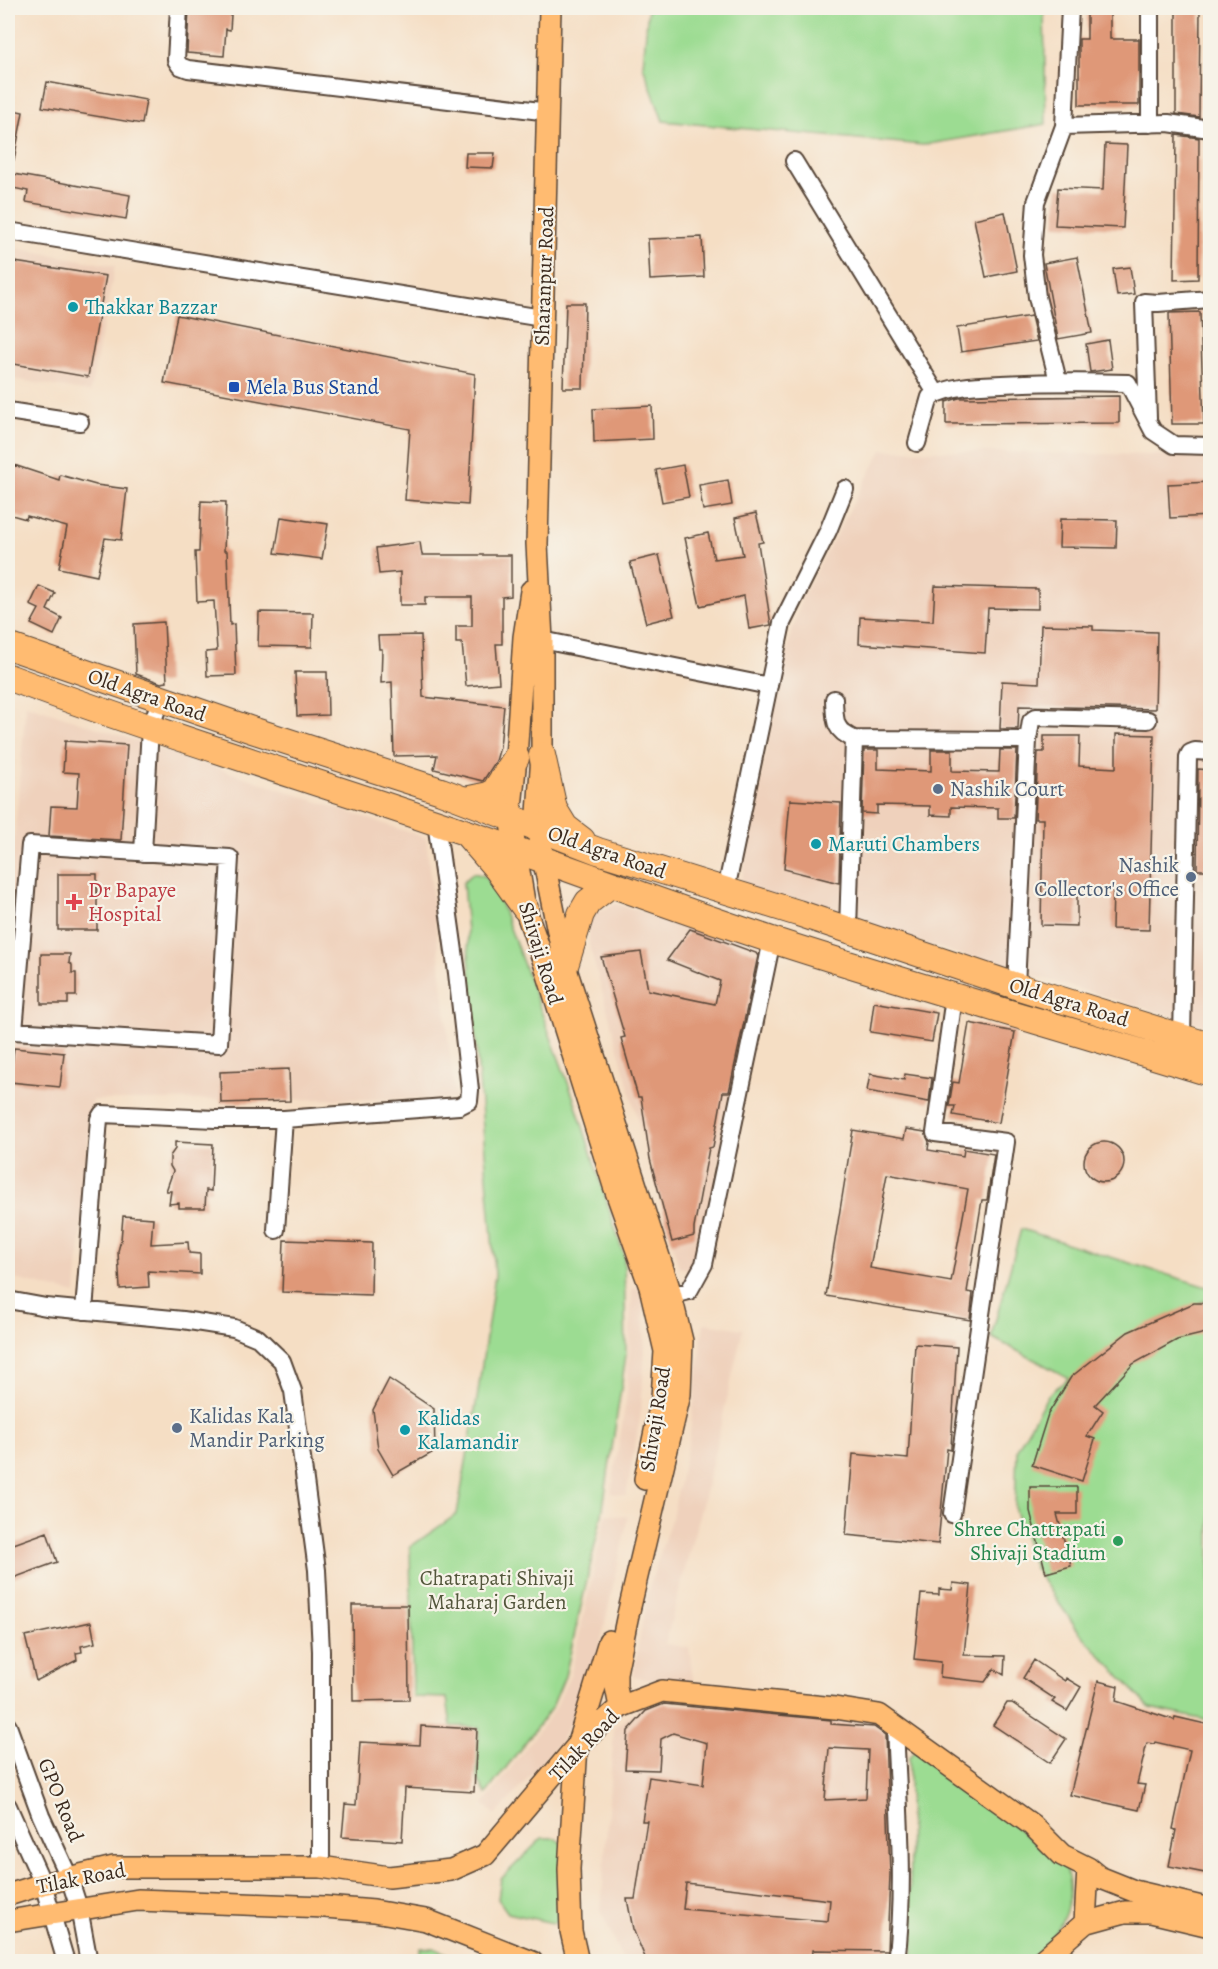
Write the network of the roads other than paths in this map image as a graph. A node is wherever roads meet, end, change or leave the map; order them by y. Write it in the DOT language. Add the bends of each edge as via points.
graph roads {
  1 [pos="179,8"];
  2 [pos="550,8"];
  3 [pos="1070,8"];
  4 [pos="1150,8"];
  5 [pos="549,112"];
  6 [pos="1150,124"];
  7 [pos="1065,126"];
  8 [pos="1210,129"];
  9 [pos="794,161"];
  10 [pos="8,231"];
  11 [pos="1210,299"];
  12 [pos="542,318"];
  13 [pos="1058,381"];
  14 [pos="936,393"];
  15 [pos="8,411"];
  16 [pos="80,422"];
  17 [pos="1148,424"];
  18 [pos="917,443"];
  19 [pos="1210,446"];
  20 [pos="845,489"];
  21 [pos="537,544"];
  22 [pos="542,640"];
  23 [pos="8,646"];
  24 [pos="8,677"];
  25 [pos="769,686"];
  26 [pos="160,699"];
  27 [pos="834,699"];
  28 [pos="1148,720"];
  29 [pos="150,728"];
  30 [pos="854,739"];
  31 [pos="1028,740"];
  32 [pos="1210,752"];
  33 [pos="542,755"];
  34 [pos="516,758"];
  35 [pos="465,800"];
  36 [pos="510,817"];
  37 [pos="436,822"];
  38 [pos="537,828"];
  39 [pos="466,832"];
  40 [pos="514,850"];
  41 [pos="598,851"];
  42 [pos="143,853"];
  43 [pos="543,860"];
  44 [pos="610,885"];
  45 [pos="726,890"];
  46 [pos="525,908"];
  47 [pos="848,930"];
  48 [pos="772,940"];
  49 [pos="565,966"];
  50 [pos="1016,986"];
  51 [pos="954,997"];
  52 [pos="1182,1037"];
  53 [pos="1210,1046"];
  54 [pos="1210,1072"];
  55 [pos="284,1119"];
  56 [pos="276,1230"];
  57 [pos="662,1298"];
  58 [pos="8,1300"];
  59 [pos="84,1311"];
  60 [pos="952,1514"];
  61 [pos="620,1707"];
  62 [pos="8,1726"];
  63 [pos="894,1726"];
  64 [pos="577,1746"];
  65 [pos="8,1806"];
  66 [pos="321,1867"];
  67 [pos="1088,1868"];
  68 [pos="69,1877"];
  69 [pos="43,1884"];
  70 [pos="8,1895"];
  71 [pos="79,1908"];
  72 [pos="1210,1909"];
  73 [pos="51,1913"];
  74 [pos="8,1921"];
  75 [pos="1085,1923"];
  76 [pos="1210,1926"];
  77 [pos="66,1962"];
  78 [pos="89,1962"];
  79 [pos="532,1962"];
  80 [pos="578,1962"];
  81 [pos="896,1962"];
  82 [pos="1040,1962"];
  1 -- 5 [label="street" via="176,60 188,69"];
  2 -- 5 [label="main road, Sharanpur Road"];
  3 -- 7 [label="street"];
  4 -- 6 [label="street"];
  5 -- 12 [label="main road, Sharanpur Road"];
  6 -- 7 [label="street"];
  6 -- 8 [label="street"];
  7 -- 13 [label="street" via="1036,202 1032,255 1037,297"];
  9 -- 14 [label="street"];
  10 -- 12 [label="street"];
  11 -- 17 [label="street" via="1144,302"];
  12 -- 21 [label="main road, Sharanpur Road"];
  13 -- 14 [label="street" via="963,386"];
  13 -- 17 [label="street" via="1128,383"];
  14 -- 18 [label="street" via="930,397"];
  15 -- 16 [label="street"];
  17 -- 19 [label="street" via="1174,445"];
  20 -- 25 [label="street" via="782,623"];
  21 -- 22 [label="main road, Sharanpur Road"];
  21 -- 34 [label="main road, Sharanpur Road" via="524,637"];
  22 -- 25 [label="street"];
  22 -- 33 [label="main road, Sharanpur Road"];
  23 -- 26 [label="highway, Old Agra Road"];
  24 -- 29 [label="highway, Old Agra Road"];
  25 -- 45 [label="street"];
  26 -- 29 [label="street"];
  26 -- 35 [label="highway, Old Agra Road"];
  27 -- 30 [label="street" via="835,722 842,734"];
  28 -- 31 [label="street" via="1036,717 1031,721"];
  29 -- 37 [label="highway, Old Agra Road"];
  29 -- 42 [label="street"];
  30 -- 31 [label="street"];
  30 -- 47 [label="street"];
  31 -- 50 [label="street"];
  32 -- 52 [label="street" via="1195,751 1188,758"];
  33 -- 38 [label="main road, Sharanpur Road"];
  33 -- 41 [label="highway" via="559,820"];
  34 -- 35 [label="highway" via="494,792"];
  34 -- 36 [label="main road, Sharanpur Road"];
  35 -- 36 [label="highway, Old Agra Road"];
  36 -- 38 [label="highway, Old Agra Road"];
  36 -- 40 [label="main road, Shivaji Road"];
  37 -- 39 [label="highway, Old Agra Road"];
  37 -- 55 [label="street" via="469,1101 459,1106"];
  38 -- 41 [label="highway, Old Agra Road"];
  38 -- 43 [label="main road, Shivaji Road"];
  39 -- 40 [label="highway, Old Agra Road"];
  39 -- 46 [label="highway"];
  40 -- 43 [label="highway, Old Agra Road"];
  40 -- 46 [label="main road, Shivaji Road"];
  41 -- 45 [label="highway, Old Agra Road"];
  42 -- 42 [label="street" via="30,845 14,1031 219,1044 230,858"];
  43 -- 44 [label="highway, Old Agra Road"];
  43 -- 49 [label="main road, Shivaji Road"];
  44 -- 48 [label="highway, Old Agra Road"];
  44 -- 49 [label="highway" via="584,908"];
  45 -- 47 [label="highway, Old Agra Road"];
  46 -- 57 [label="main road, Shivaji Road" via="614,1186"];
  47 -- 50 [label="highway, Old Agra Road"];
  48 -- 51 [label="highway, Old Agra Road"];
  48 -- 57 [label="street" via="704,1264 689,1291"];
  49 -- 57 [label="main road, Shivaji Road"];
  50 -- 52 [label="highway, Old Agra Road"];
  51 -- 54 [label="highway, Old Agra Road"];
  51 -- 60 [label="street" via="935,1133 1005,1142"];
  52 -- 53 [label="highway, Old Agra Road"];
  55 -- 56 [label="street"];
  55 -- 59 [label="street" via="102,1114"];
  57 -- 61 [label="main road, Shivaji Road" via="682,1341 680,1394 616,1673"];
  57 -- 64 [label="main road, Shivaji Road" via="662,1398 605,1658"];
  58 -- 59 [label="street"];
  59 -- 66 [label="street" via="234,1328 258,1338 282,1361 293,1391 317,1570"];
  61 -- 63 [label="main road, Tilak Road" via="662,1690 835,1708 879,1715"];
  61 -- 64 [label="main road, Tilak Road"];
  62 -- 68 [label="street, GPO Road" via="41,1816"];
  63 -- 67 [label="main road, Tilak Road" via="1032,1825 1062,1854"];
  63 -- 81 [label="street" via="900,1841"];
  64 -- 66 [label="main road, Tilak Road" via="485,1856 451,1870 389,1877"];
  64 -- 80 [label="main road, Shivaji Road" via="569,1869 571,1931"];
  65 -- 69 [label="street"];
  66 -- 68 [label="main road, Tilak Road" via="114,1867"];
  67 -- 72 [label="main road, Tilak Road" via="1100,1878 1134,1892"];
  67 -- 75 [label="main road"];
  68 -- 69 [label="main road, Tilak Road"];
  68 -- 71 [label="street, GPO Road"];
  69 -- 70 [label="main road, Tilak Road"];
  69 -- 73 [label="street"];
  71 -- 73 [label="main road, Tilak Road"];
  71 -- 78 [label="street, GPO Road"];
  71 -- 79 [label="main road, Tilak Road" via="138,1900 374,1911 426,1920"];
  73 -- 74 [label="main road, Tilak Road"];
  73 -- 77 [label="street"];
  75 -- 76 [label="main road" via="1125,1912 1151,1912"];
  75 -- 82 [label="main road"];
}
